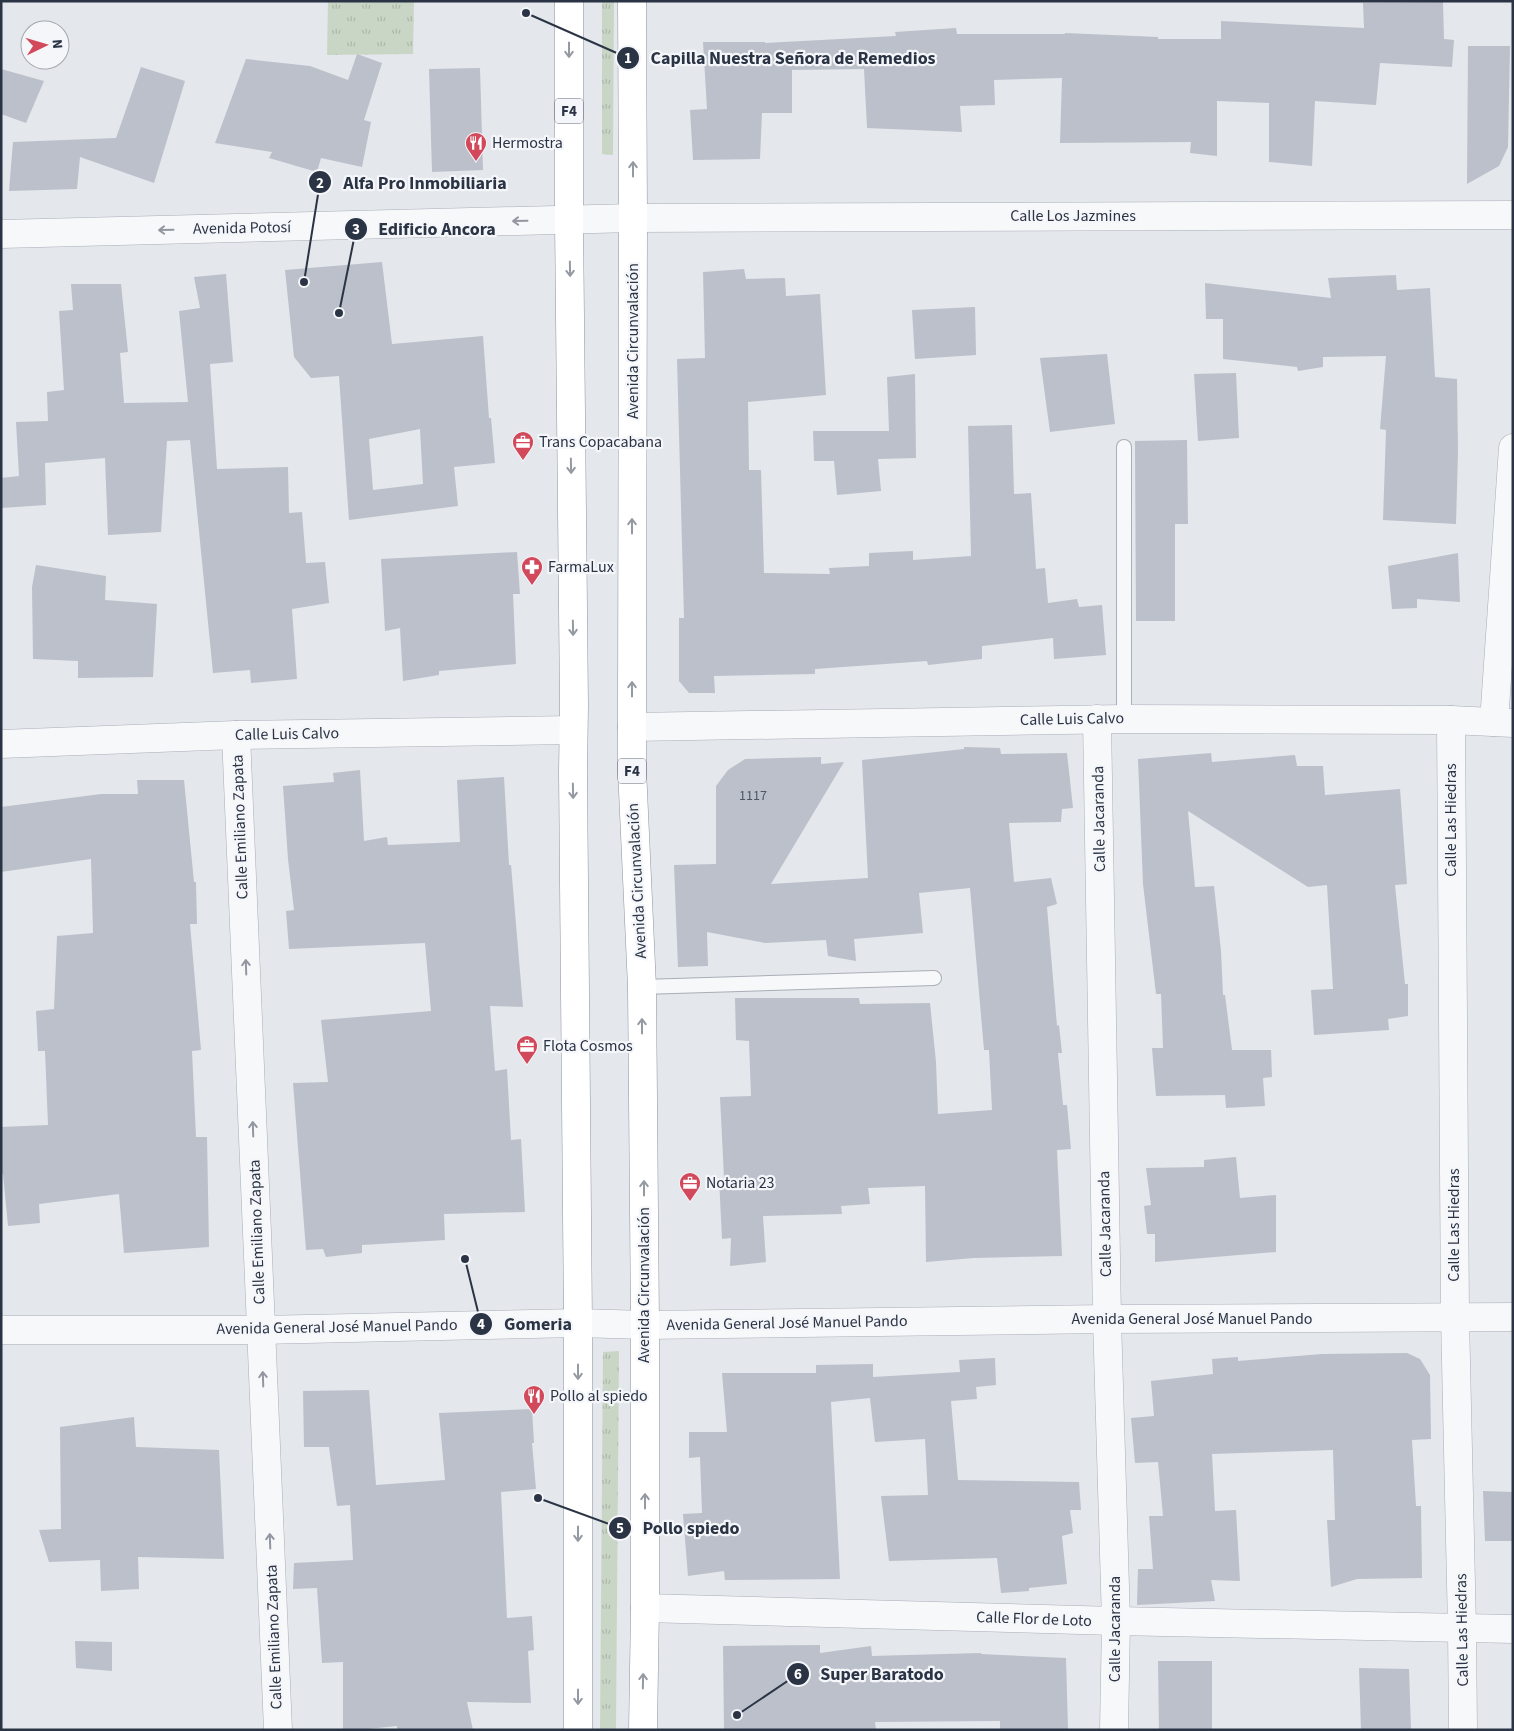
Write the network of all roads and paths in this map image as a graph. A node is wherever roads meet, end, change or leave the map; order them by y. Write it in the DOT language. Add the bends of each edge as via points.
graph roads {
  1 [pos="569,1"];
  2 [pos="632,1"];
  3 [pos="1513,215"];
  4 [pos="633,218"];
  5 [pos="569,220"];
  6 [pos="1,234"];
  7 [pos="1124,446"];
  8 [pos="1513,448"];
  9 [pos="1110,719"];
  10 [pos="1451,720"];
  11 [pos="1503,723"];
  12 [pos="632,727"];
  13 [pos="573,730"];
  14 [pos="236,734"];
  15 [pos="1,744"];
  16 [pos="934,978"];
  17 [pos="642,987"];
  18 [pos="1455,1317"];
  19 [pos="1513,1317"];
  20 [pos="1107,1319"];
  21 [pos="578,1323"];
  22 [pos="645,1325"];
  23 [pos="1,1330"];
  24 [pos="261,1330"];
  25 [pos="645,1608"];
  26 [pos="1116,1621"];
  27 [pos="1462,1628"];
  28 [pos="1513,1629"];
  29 [pos="278,1730"];
  30 [pos="578,1730"];
  31 [pos="643,1730"];
  32 [pos="1114,1730"];
  33 [pos="1463,1730"];
  1 -- 5 [label="highway, F4, one-way"];
  4 -- 2 [label="highway, Avenida Circunvalación / F4, one-way"];
  3 -- 4 [label="street, Calle Los Jazmines"];
  4 -- 5 [label="street, Avenida Potosí"];
  12 -- 4 [label="highway, Avenida Circunvalación / F4, one-way"];
  5 -- 6 [label="street, Avenida Potosí, one-way"];
  5 -- 13 [label="highway, F4, one-way"];
  7 -- 9 [label="lane, Calle Jacaranda"];
  8 -- 11 [label="street"];
  9 -- 10 [label="street, Calle Luis Calvo"];
  9 -- 12 [label="street, Calle Luis Calvo"];
  9 -- 20 [label="street, Calle Jacaranda"];
  10 -- 11 [label="street, Calle Luis Calvo"];
  10 -- 18 [label="street, Calle Las Hiedras"];
  12 -- 17 [label="highway, Avenida Circunvalación / F4"];
  13 -- 14 [label="street, Calle Luis Calvo"];
  13 -- 21 [label="highway, F4, one-way"];
  14 -- 15 [label="street, Calle Luis Calvo"];
  24 -- 14 [label="street, Calle Emiliano Zapata, one-way"];
  16 -- 17 [label="lane"];
  22 -- 17 [label="highway, Avenida Circunvalación / F4, one-way"];
  18 -- 19 [label="street, Avenida General José Manuel Pando"];
  18 -- 20 [label="street, Avenida General José Manuel Pando"];
  18 -- 27 [label="street, Calle Las Hiedras"];
  20 -- 22 [label="street, Avenida General José Manuel Pando"];
  20 -- 26 [label="street, Calle Jacaranda"];
  21 -- 22 [label="street, Avenida General José Manuel Pando"];
  21 -- 24 [label="street, Avenida General José Manuel Pando"];
  21 -- 30 [label="highway, F4, one-way"];
  25 -- 22 [label="highway, Avenida Circunvalación / F4, one-way"];
  23 -- 24 [label="street, Avenida General José Manuel Pando"];
  29 -- 24 [label="street, Calle Emiliano Zapata, one-way"];
  25 -- 26 [label="street, Calle Flor de Loto"];
  31 -- 25 [label="highway, Avenida Circunvalación / F4, one-way"];
  26 -- 27 [label="street, Calle Flor de Loto"];
  26 -- 32 [label="street, Calle Jacaranda"];
  27 -- 28 [label="street, Calle Flor de Loto"];
  27 -- 33 [label="street, Calle Las Hiedras"];
}
